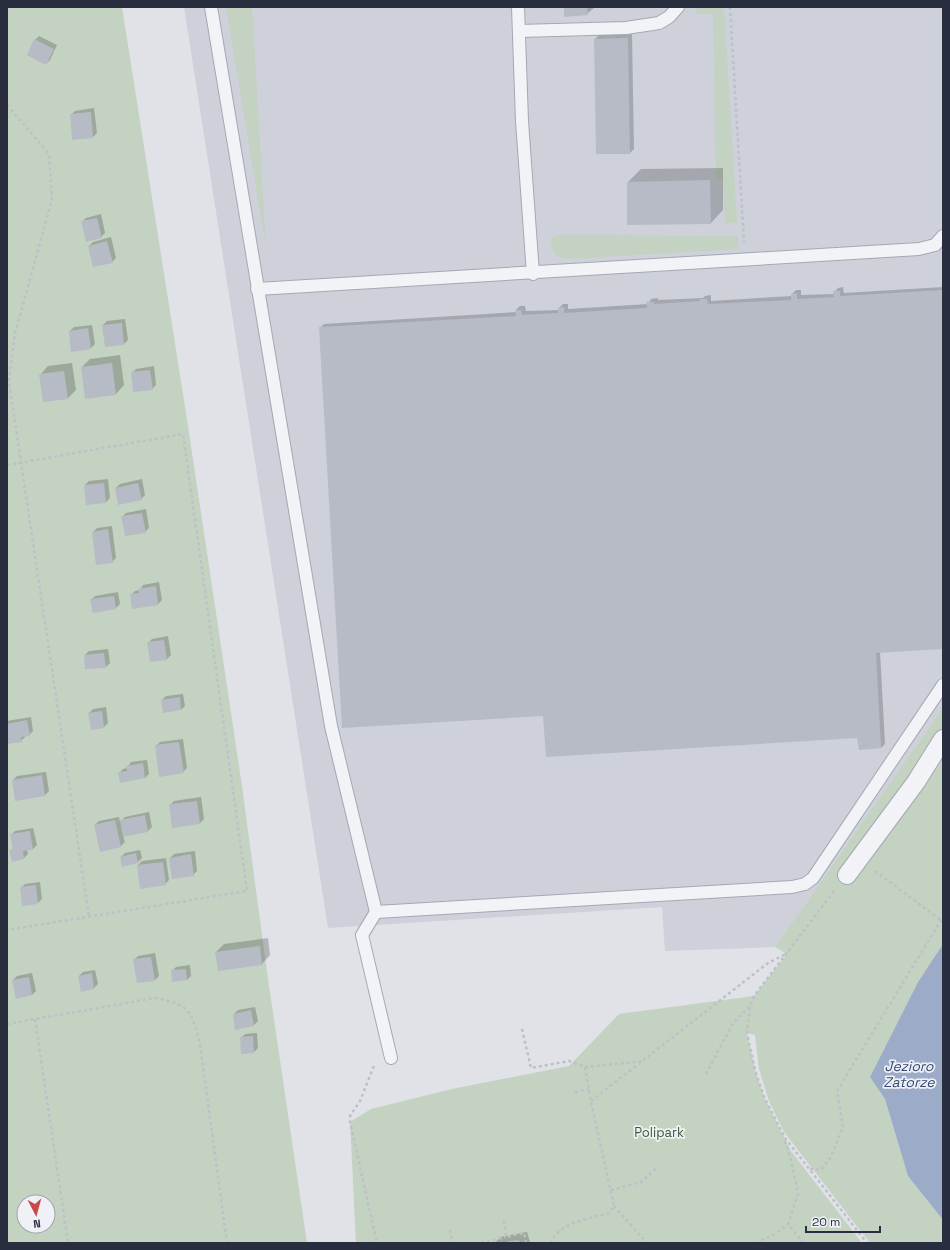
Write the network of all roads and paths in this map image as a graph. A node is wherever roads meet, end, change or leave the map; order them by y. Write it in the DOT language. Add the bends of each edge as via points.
graph roads {
  1 [pos="212,7"];
  2 [pos="518,7"];
  3 [pos="678,7"];
  4 [pos="730,7"];
  5 [pos="519,31"];
  6 [pos="7,105"];
  7 [pos="943,236"];
  8 [pos="744,248"];
  9 [pos="533,274"];
  10 [pos="257,289"];
  11 [pos="21,463"];
  12 [pos="7,465"];
  13 [pos="943,685"];
  14 [pos="943,739"];
  15 [pos="874,870"];
  16 [pos="847,875"];
  17 [pos="376,912"];
  18 [pos="89,917"];
  19 [pos="943,917"];
  20 [pos="941,920"];
  21 [pos="7,930"];
  22 [pos="787,954"];
  23 [pos="750,1007"];
  24 [pos="35,1019"];
  25 [pos="7,1024"];
  26 [pos="522,1029"];
  27 [pos="391,1058"];
  28 [pos="643,1061"];
  29 [pos="585,1067"];
  30 [pos="706,1074"];
  31 [pos="589,1089"];
  32 [pos="575,1092"];
  33 [pos="591,1102"];
  34 [pos="785,1138"];
  35 [pos="658,1168"];
  36 [pos="810,1169"];
  37 [pos="610,1190"];
  38 [pos="614,1206"];
  39 [pos="504,1222"];
  40 [pos="788,1224"];
  41 [pos="450,1230"];
  42 [pos="506,1237"];
  43 [pos="68,1243"];
  44 [pos="227,1243"];
  45 [pos="377,1243"];
  46 [pos="453,1243"];
  47 [pos="481,1243"];
  48 [pos="526,1243"];
  49 [pos="551,1243"];
  50 [pos="647,1243"];
  51 [pos="756,1243"];
  52 [pos="803,1243"];
  53 [pos="867,1243"];
  1 -- 10 [label="lane"];
  2 -- 5 [label="lane"];
  3 -- 5 [label="lane" via="658,24 626,28"];
  4 -- 8 [label="path"];
  5 -- 9 [label="lane" via="522,121"];
  6 -- 11 [label="path" via="49,154 52,200 15,333 9,382"];
  7 -- 9 [label="lane" via="935,245 919,250"];
  9 -- 10 [label="lane"];
  10 -- 17 [label="lane" via="331,726"];
  11 -- 12 [label="path"];
  11 -- 18 [label="path"];
  11 -- 18 [label="path" via="183,434 247,891"];
  13 -- 17 [label="lane" via="813,878 805,884 792,887"];
  14 -- 16 [label="street" via="916,782"];
  15 -- 20 [label="path"];
  16 -- 22 [label="path"];
  17 -- 27 [label="lane" via="362,934"];
  18 -- 21 [label="path"];
  19 -- 20 [label="path"];
  20 -- 36 [label="path" via="837,1090 843,1127 830,1157 821,1170"];
  22 -- 23 [label="path" via="754,996"];
  22 -- 28 [label="path" via="768,963"];
  23 -- 30 [label="path" via="733,1023"];
  23 -- 34 [label="path" via="747,1033 755,1070 764,1097"];
  24 -- 25 [label="path"];
  24 -- 43 [label="path"];
  24 -- 44 [label="path" via="155,998 172,1001 185,1008 193,1020 200,1044"];
  26 -- 29 [label="path" via="531,1068 569,1061"];
  27 -- 45 [label="path" via="376,1063 360,1101 350,1116"];
  28 -- 29 [label="path"];
  28 -- 33 [label="path"];
  29 -- 31 [label="path"];
  31 -- 32 [label="path"];
  31 -- 33 [label="path"];
  33 -- 37 [label="path"];
  34 -- 36 [label="path"];
  34 -- 40 [label="path" via="798,1194"];
  35 -- 37 [label="path" via="641,1182"];
  36 -- 53 [label="path"];
  37 -- 38 [label="path"];
  38 -- 49 [label="path" via="609,1213 568,1225 558,1232"];
  38 -- 50 [label="path"];
  39 -- 42 [label="path"];
  40 -- 51 [label="path"];
  40 -- 52 [label="path"];
  41 -- 46 [label="path"];
  42 -- 47 [label="path"];
  42 -- 48 [label="path" via="524,1233"];
}
